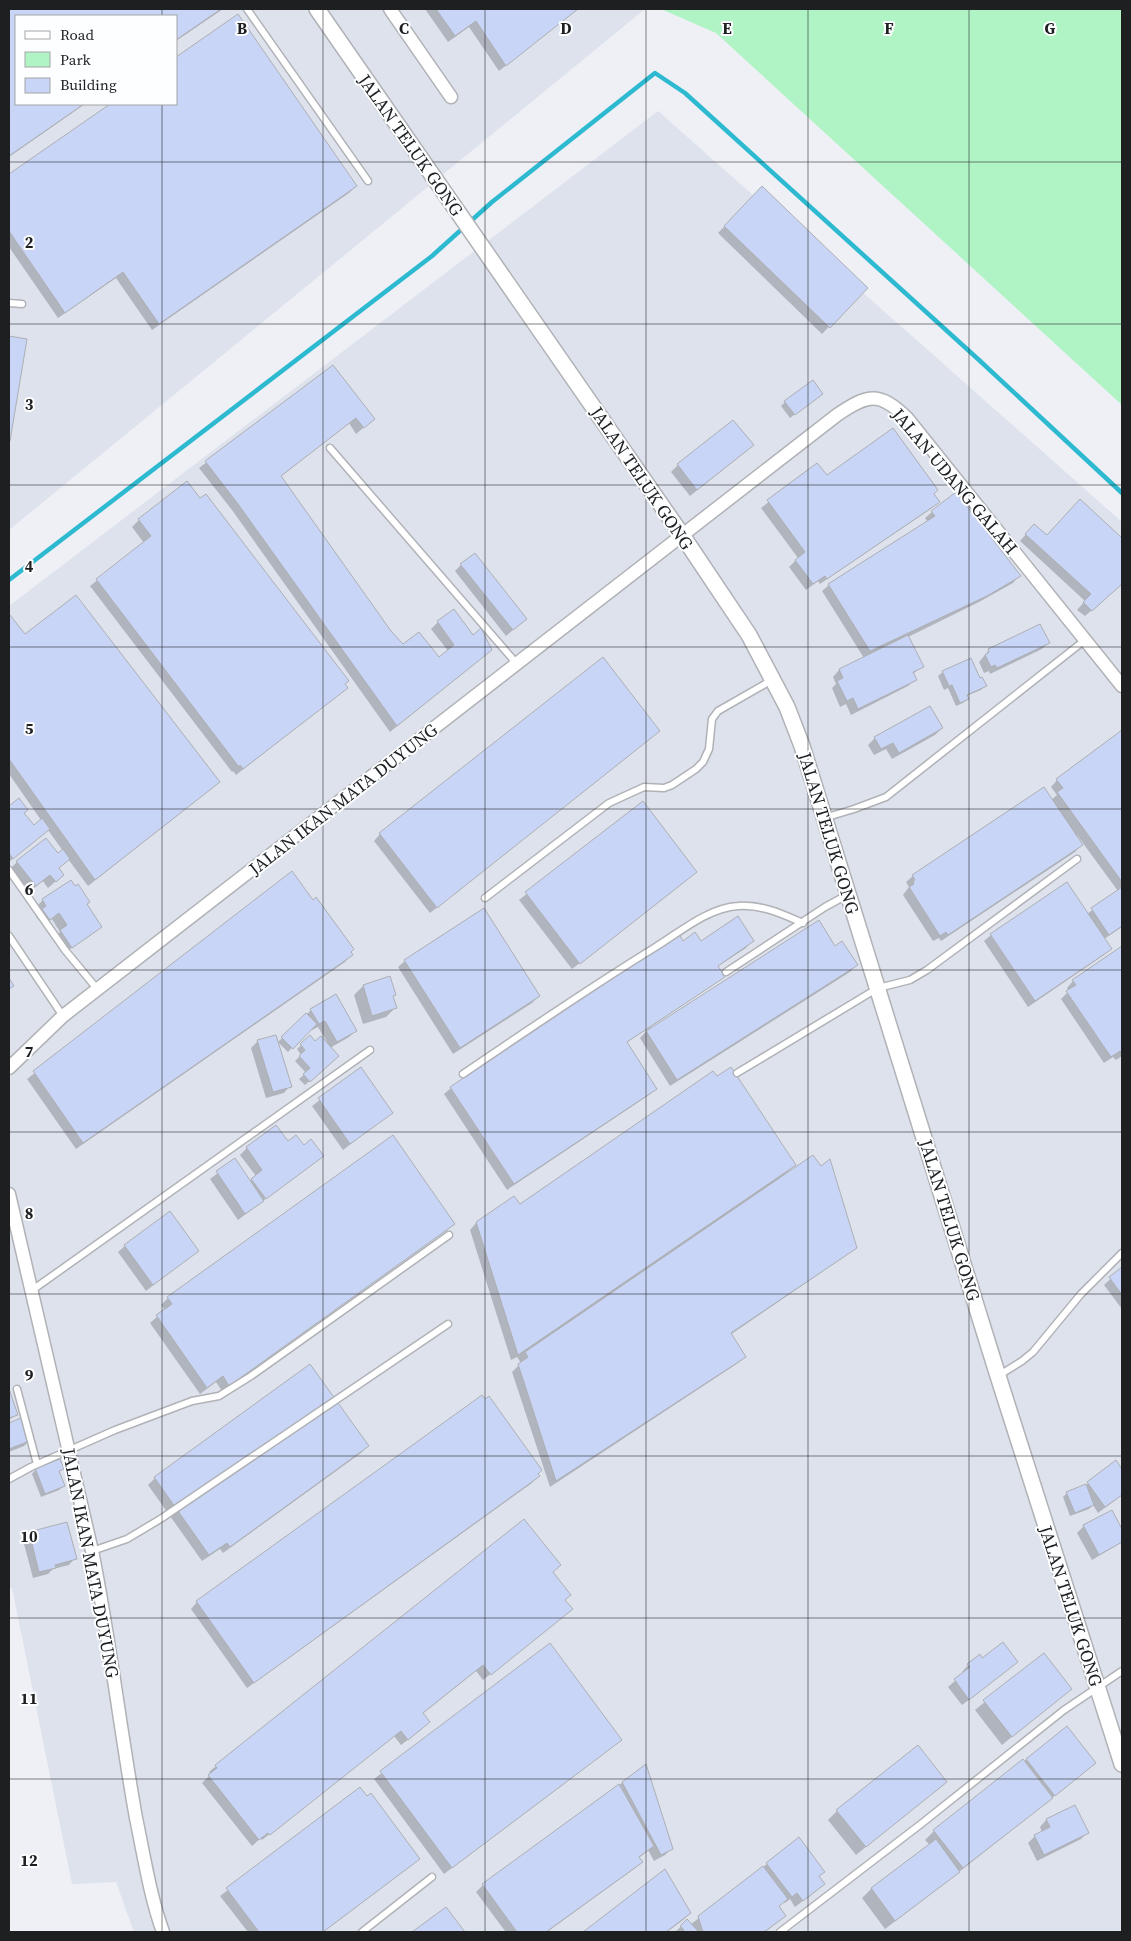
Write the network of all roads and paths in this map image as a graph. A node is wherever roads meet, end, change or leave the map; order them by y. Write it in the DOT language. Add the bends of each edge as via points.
graph roads {
  1 [pos="247,9"];
  2 [pos="317,9"];
  3 [pos="390,9"];
  4 [pos="451,97"];
  5 [pos="368,181"];
  6 [pos="9,302"];
  7 [pos="22,304"];
  8 [pos="330,448"];
  9 [pos="682,535"];
  10 [pos="1085,640"];
  11 [pos="517,664"];
  12 [pos="773,679"];
  13 [pos="1119,682"];
  14 [pos="824,818"];
  15 [pos="1077,859"];
  16 [pos="9,870"];
  17 [pos="848,894"];
  18 [pos="485,898"];
  19 [pos="803,923"];
  20 [pos="9,936"];
  21 [pos="726,972"];
  22 [pos="878,988"];
  23 [pos="98,990"];
  24 [pos="63,1016"];
  25 [pos="370,1050"];
  26 [pos="9,1068"];
  27 [pos="737,1073"];
  28 [pos="463,1074"];
  29 [pos="9,1194"];
  30 [pos="11,1216"];
  31 [pos="449,1235"];
  32 [pos="1122,1253"];
  33 [pos="31,1291"];
  34 [pos="448,1324"];
  35 [pos="998,1376"];
  36 [pos="17,1389"];
  37 [pos="69,1451"];
  38 [pos="37,1464"];
  39 [pos="9,1479"];
  40 [pos="92,1551"];
  41 [pos="1122,1671"];
  42 [pos="1098,1689"];
  43 [pos="1122,1764"];
  44 [pos="432,1877"];
  45 [pos="163,1932"];
  46 [pos="362,1932"];
  47 [pos="780,1932"];
  1 -- 5 [label="lane"];
  2 -- 9 [label="street, JALAN TELUK GONG"];
  3 -- 4 [label="street"];
  6 -- 7 [label="lane"];
  8 -- 11 [label="lane"];
  9 -- 10 [label="street, JALAN UDANG GALAH" via="837,415 861,400 885,400 907,418"];
  9 -- 11 [label="street, JALAN IKAN MATA DUYUNG"];
  9 -- 12 [label="street, JALAN TELUK GONG" via="749,635"];
  10 -- 13 [label="street, JALAN UDANG GALAH"];
  10 -- 14 [label="lane" via="886,797"];
  11 -- 23 [label="street, JALAN IKAN MATA DUYUNG"];
  12 -- 14 [label="street, JALAN TELUK GONG" via="802,746"];
  12 -- 18 [label="lane" via="718,710 710,730 709,749 696,769 672,785 644,787 609,804"];
  14 -- 17 [label="street, JALAN TELUK GONG"];
  15 -- 22 [label="lane" via="927,970 910,980"];
  16 -- 23 [label="lane" via="65,950"];
  17 -- 19 [label="lane"];
  17 -- 22 [label="street, JALAN TELUK GONG"];
  19 -- 21 [label="lane"];
  19 -- 28 [label="lane" via="781,913 752,906 737,906 711,913 588,989"];
  20 -- 24 [label="lane"];
  22 -- 27 [label="lane"];
  22 -- 35 [label="street, JALAN TELUK GONG"];
  23 -- 24 [label="street, JALAN IKAN MATA DUYUNG"];
  24 -- 26 [label="street, JALAN IKAN MATA DUYUNG"];
  25 -- 33 [label="lane"];
  29 -- 30 [label="street, JALAN IKAN MATA DUYUNG"];
  30 -- 33 [label="street, JALAN IKAN MATA DUYUNG"];
  31 -- 37 [label="lane" via="219,1396 192,1401"];
  32 -- 35 [label="lane" via="1081,1294 1033,1352"];
  33 -- 37 [label="street, JALAN IKAN MATA DUYUNG"];
  34 -- 40 [label="lane" via="162,1518 126,1539"];
  35 -- 42 [label="street, JALAN TELUK GONG"];
  36 -- 38 [label="lane"];
  37 -- 38 [label="lane"];
  37 -- 40 [label="street, JALAN IKAN MATA DUYUNG"];
  38 -- 39 [label="lane"];
  40 -- 45 [label="street, JALAN IKAN MATA DUYUNG" via="130,1783 154,1904"];
  41 -- 42 [label="lane"];
  42 -- 43 [label="street, JALAN TELUK GONG"];
  42 -- 47 [label="lane" via="1064,1710"];
  44 -- 46 [label="lane"];
}
